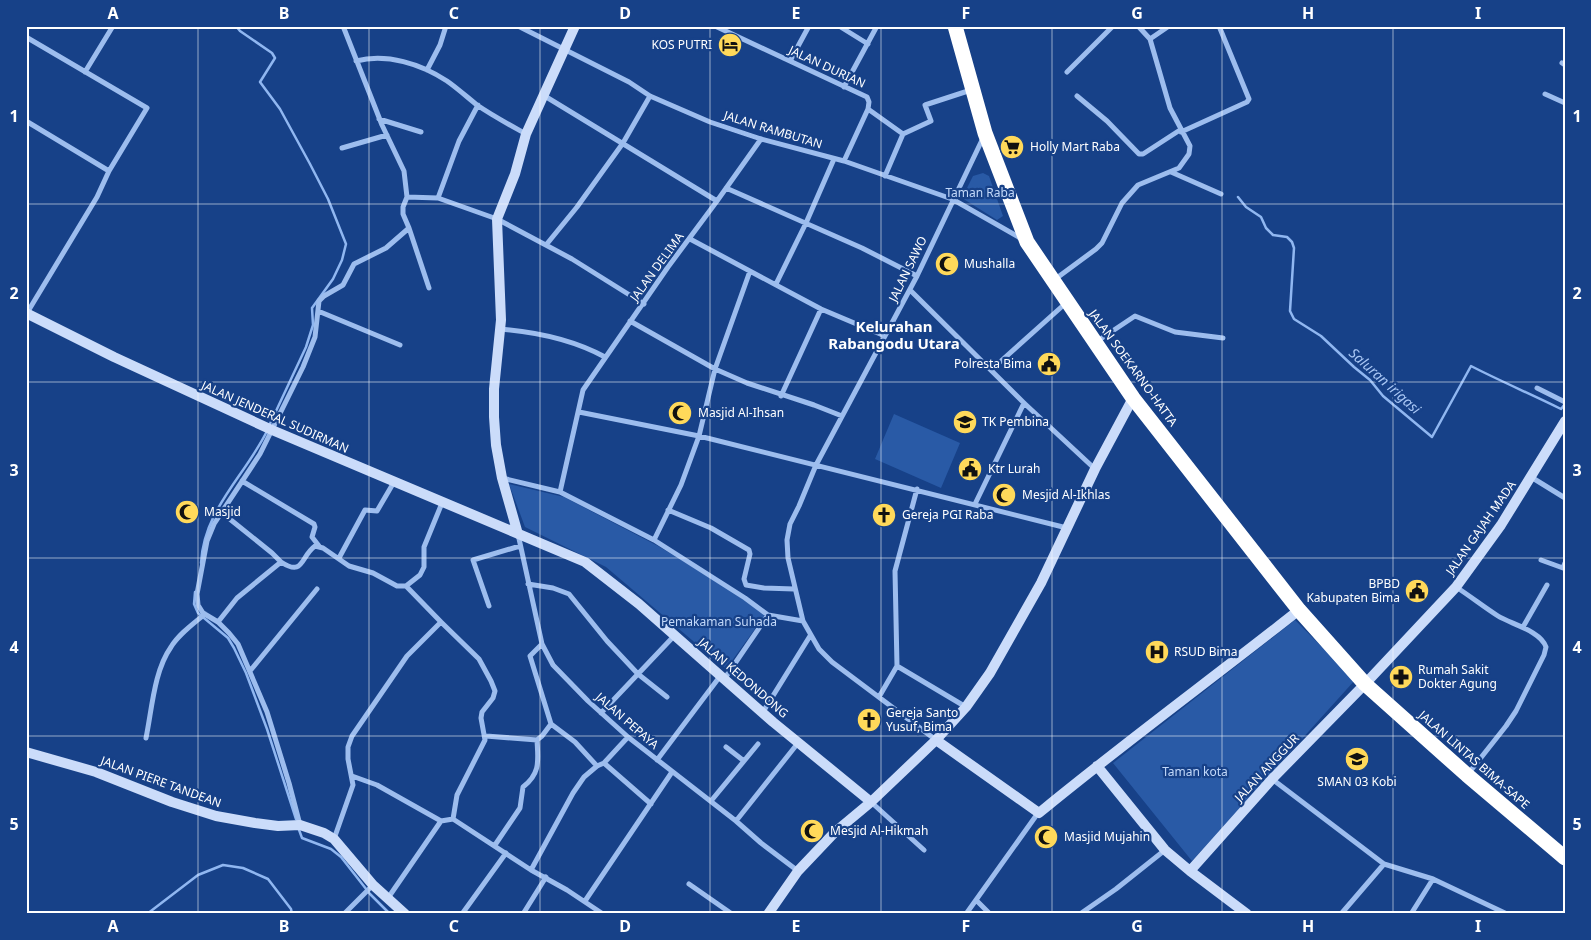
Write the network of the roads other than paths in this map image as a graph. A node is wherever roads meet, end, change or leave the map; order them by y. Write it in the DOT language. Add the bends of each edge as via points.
graph roads {
  1 [pos="113,26"];
  2 [pos="343,26"];
  3 [pos="446,26"];
  4 [pos="518,26"];
  5 [pos="575,26"];
  6 [pos="715,26"];
  7 [pos="809,26"];
  8 [pos="839,26"];
  9 [pos="878,26"];
  10 [pos="955,26"];
  11 [pos="1113,26"];
  12 [pos="1138,26"];
  13 [pos="1170,26"];
  14 [pos="1219,26"];
  15 [pos="26,37"];
  16 [pos="1150,38"];
  17 [pos="868,44"];
  18 [pos="565,50"];
  19 [pos="356,61"];
  20 [pos="790,61"];
  21 [pos="427,70"];
  22 [pos="85,72"];
  23 [pos="1067,72"];
  24 [pos="844,87"];
  25 [pos="973,90"];
  26 [pos="1545,94"];
  27 [pos="543,95"];
  28 [pos="650,96"];
  29 [pos="1077,96"];
  30 [pos="1565,103"];
  31 [pos="478,105"];
  32 [pos="868,109"];
  33 [pos="380,119"];
  34 [pos="26,121"];
  35 [pos="1181,131"];
  36 [pos="421,132"];
  37 [pos="526,134"];
  38 [pos="903,134"];
  39 [pos="985,134"];
  40 [pos="387,135"];
  41 [pos="761,139"];
  42 [pos="623,143"];
  43 [pos="342,148"];
  44 [pos="834,159"];
  45 [pos="844,161"];
  46 [pos="109,171"];
  47 [pos="1171,172"];
  48 [pos="885,176"];
  49 [pos="726,188"];
  50 [pos="1221,194"];
  51 [pos="407,197"];
  52 [pos="438,198"];
  53 [pos="952,199"];
  54 [pos="718,201"];
  55 [pos="498,219"];
  56 [pos="806,223"];
  57 [pos="409,228"];
  58 [pos="690,240"];
  59 [pos="1027,242"];
  60 [pos="546,245"];
  61 [pos="750,271"];
  62 [pos="917,276"];
  63 [pos="1053,280"];
  64 [pos="776,284"];
  65 [pos="429,288"];
  66 [pos="910,290"];
  67 [pos="1068,302"];
  68 [pos="644,304"];
  69 [pos="821,309"];
  70 [pos="318,311"];
  71 [pos="26,314"];
  72 [pos="630,321"];
  73 [pos="500,329"];
  74 [pos="885,336"];
  75 [pos="1223,338"];
  76 [pos="1096,342"];
  77 [pos="400,345"];
  78 [pos="605,357"];
  79 [pos="715,369"];
  80 [pos="991,370"];
  81 [pos="1537,388"];
  82 [pos="781,396"];
  83 [pos="1133,398"];
  84 [pos="1565,402"];
  85 [pos="1024,403"];
  86 [pos="579,412"];
  87 [pos="842,416"];
  88 [pos="1565,421"];
  89 [pos="272,430"];
  90 [pos="699,436"];
  91 [pos="816,465"];
  92 [pos="1095,469"];
  93 [pos="502,478"];
  94 [pos="1531,478"];
  95 [pos="242,481"];
  96 [pos="394,482"];
  97 [pos="917,490"];
  98 [pos="560,492"];
  99 [pos="1565,498"];
  100 [pos="442,503"];
  101 [pos="975,504"];
  102 [pos="668,510"];
  103 [pos="221,512"];
  104 [pos="1068,528"];
  105 [pos="518,534"];
  106 [pos="654,540"];
  107 [pos="318,546"];
  108 [pos="520,546"];
  109 [pos="339,558"];
  110 [pos="1541,560"];
  111 [pos="281,562"];
  112 [pos="1565,563"];
  113 [pos="528,584"];
  114 [pos="1547,585"];
  115 [pos="406,586"];
  116 [pos="1456,587"];
  117 [pos="317,589"];
  118 [pos="794,589"];
  119 [pos="489,606"];
  120 [pos="1300,610"];
  121 [pos="205,614"];
  122 [pos="768,615"];
  123 [pos="802,621"];
  124 [pos="218,622"];
  125 [pos="441,622"];
  126 [pos="1523,627"];
  127 [pos="674,636"];
  128 [pos="810,636"];
  129 [pos="542,644"];
  130 [pos="898,666"];
  131 [pos="250,671"];
  132 [pos="638,674"];
  133 [pos="723,676"];
  134 [pos="1366,684"];
  135 [pos="667,697"];
  136 [pos="879,697"];
  137 [pos="966,707"];
  138 [pos="763,712"];
  139 [pos="601,713"];
  140 [pos="551,724"];
  141 [pos="486,736"];
  142 [pos="628,737"];
  143 [pos="146,738"];
  144 [pos="537,740"];
  145 [pos="936,740"];
  146 [pos="798,743"];
  147 [pos="758,744"];
  148 [pos="726,747"];
  149 [pos="26,752"];
  150 [pos="657,760"];
  151 [pos="744,761"];
  152 [pos="604,763"];
  153 [pos="596,766"];
  154 [pos="1097,766"];
  155 [pos="672,772"];
  156 [pos="1467,775"];
  157 [pos="352,776"];
  158 [pos="1272,779"];
  159 [pos="711,802"];
  160 [pos="871,802"];
  161 [pos="651,804"];
  162 [pos="1039,813"];
  163 [pos="453,819"];
  164 [pos="441,821"];
  165 [pos="736,821"];
  166 [pos="296,825"];
  167 [pos="334,839"];
  168 [pos="495,845"];
  169 [pos="924,850"];
  170 [pos="1165,850"];
  171 [pos="506,853"];
  172 [pos="1565,858"];
  173 [pos="1384,864"];
  174 [pos="531,870"];
  175 [pos="798,872"];
  176 [pos="1190,872"];
  177 [pos="546,877"];
  178 [pos="1433,879"];
  179 [pos="689,884"];
  180 [pos="373,885"];
  181 [pos="388,898"];
  182 [pos="976,900"];
  183 [pos="585,901"];
  184 [pos="596,908"];
  185 [pos="398,912"];
  186 [pos="773,912"];
  187 [pos="344,914"];
  188 [pos="462,914"];
  189 [pos="524,914"];
  190 [pos="591,914"];
  191 [pos="603,914"];
  192 [pos="732,914"];
  193 [pos="966,914"];
  194 [pos="990,914"];
  195 [pos="1080,914"];
  196 [pos="1247,914"];
  197 [pos="1341,914"];
  198 [pos="1411,914"];
  199 [pos="1507,914"];
  1 -- 22 [label="street"];
  2 -- 19 [label="street"];
  3 -- 21 [label="street"];
  4 -- 18 [label="street, JALAN RAMBUTAN"];
  5 -- 18 [label="street"];
  6 -- 20 [label="street, JALAN DURIAN"];
  7 -- 20 [label="street"];
  8 -- 17 [label="street"];
  9 -- 17 [label="street"];
  10 -- 25 [label="highway, JALAN SOEKARNO-HATTA"];
  11 -- 23 [label="street"];
  12 -- 16 [label="street"];
  13 -- 16 [label="street"];
  14 -- 35 [label="street" via="1248,100"];
  15 -- 22 [label="street"];
  16 -- 35 [label="street" via="1162,86"];
  17 -- 24 [label="street"];
  18 -- 27 [label="street"];
  18 -- 28 [label="street, JALAN RAMBUTAN" via="630,82"];
  19 -- 21 [label="street" via="382,58"];
  19 -- 33 [label="street"];
  20 -- 24 [label="street, JALAN DURIAN"];
  21 -- 31 [label="street"];
  22 -- 46 [label="street" via="147,108"];
  24 -- 32 [label="street, JALAN DURIAN" via="867,97 870,102"];
  25 -- 38 [label="street" via="925,105 932,121"];
  25 -- 39 [label="highway, JALAN SOEKARNO-HATTA"];
  26 -- 30 [label="street"];
  27 -- 37 [label="street"];
  27 -- 42 [label="street"];
  28 -- 41 [label="street, JALAN RAMBUTAN" via="710,122"];
  28 -- 42 [label="street"];
  29 -- 35 [label="street" via="1107,120 1139,154"];
  31 -- 37 [label="street"];
  31 -- 52 [label="street" via="459,141"];
  32 -- 38 [label="street"];
  32 -- 45 [label="street"];
  33 -- 36 [label="street"];
  33 -- 40 [label="street"];
  34 -- 46 [label="street"];
  35 -- 47 [label="street" via="1190,146 1190,153 1179,168"];
  37 -- 55 [label="street"];
  38 -- 48 [label="street"];
  39 -- 53 [label="street, JALAN SAWO"];
  39 -- 59 [label="highway, JALAN SOEKARNO-HATTA"];
  40 -- 43 [label="street"];
  40 -- 51 [label="street" via="404,171"];
  41 -- 44 [label="street, JALAN RAMBUTAN"];
  41 -- 49 [label="street, JALAN DELIMA"];
  42 -- 54 [label="street"];
  42 -- 60 [label="street"];
  44 -- 45 [label="street, JALAN RAMBUTAN"];
  44 -- 56 [label="street"];
  45 -- 48 [label="street, JALAN RAMBUTAN"];
  46 -- 71 [label="street" via="97,197"];
  47 -- 50 [label="street"];
  47 -- 63 [label="street" via="1138,185 1122,203 1102,243"];
  48 -- 53 [label="street, JALAN RAMBUTAN"];
  49 -- 54 [label="street, JALAN DELIMA"];
  49 -- 56 [label="street"];
  51 -- 52 [label="street"];
  51 -- 57 [label="street" via="403,214"];
  52 -- 55 [label="street"];
  53 -- 59 [label="street, JALAN RAMBUTAN"];
  53 -- 62 [label="street, JALAN SAWO"];
  54 -- 58 [label="street, JALAN DELIMA"];
  55 -- 60 [label="street"];
  55 -- 73 [label="street"];
  56 -- 62 [label="street"];
  56 -- 64 [label="street"];
  57 -- 65 [label="street"];
  57 -- 70 [label="street" via="386,248 354,264 343,285 319,301"];
  58 -- 61 [label="street"];
  58 -- 68 [label="street, JALAN DELIMA"];
  59 -- 63 [label="highway, JALAN SOEKARNO-HATTA"];
  60 -- 68 [label="street"];
  61 -- 64 [label="street"];
  61 -- 79 [label="street"];
  62 -- 66 [label="street, JALAN SAWO"];
  63 -- 67 [label="highway, JALAN SOEKARNO-HATTA"];
  64 -- 69 [label="street"];
  66 -- 74 [label="street, JALAN SAWO"];
  66 -- 80 [label="street"];
  67 -- 76 [label="highway, JALAN SOEKARNO-HATTA"];
  67 -- 80 [label="street"];
  68 -- 72 [label="street, JALAN DELIMA"];
  69 -- 74 [label="street"];
  69 -- 82 [label="street"];
  70 -- 77 [label="street"];
  70 -- 89 [label="street" via="315,337"];
  71 -- 89 [label="street, JALAN JENDERAL SUDIRMAN"];
  72 -- 78 [label="street, JALAN DELIMA"];
  72 -- 79 [label="street"];
  73 -- 78 [label="street" via="560,338"];
  73 -- 93 [label="street" via="494,416"];
  74 -- 87 [label="street, JALAN SAWO"];
  75 -- 76 [label="street" via="1175,332 1135,316"];
  76 -- 83 [label="highway, JALAN SOEKARNO-HATTA"];
  78 -- 86 [label="street, JALAN DELIMA" via="583,390"];
  79 -- 82 [label="street"];
  79 -- 90 [label="street"];
  80 -- 85 [label="street"];
  81 -- 84 [label="street"];
  82 -- 87 [label="street"];
  83 -- 92 [label="street"];
  83 -- 120 [label="highway, JALAN SOEKARNO-HATTA"];
  85 -- 92 [label="street"];
  85 -- 101 [label="street"];
  86 -- 90 [label="street"];
  86 -- 98 [label="street, JALAN DELIMA"];
  87 -- 91 [label="street, JALAN SAWO"];
  88 -- 94 [label="street, JALAN GAJAH MADA"];
  89 -- 95 [label="street"];
  89 -- 96 [label="street, JALAN JENDERAL SUDIRMAN"];
  90 -- 91 [label="street"];
  90 -- 102 [label="street" via="682,485"];
  91 -- 97 [label="street"];
  91 -- 118 [label="street, JALAN SAWO" via="790,524 787,540"];
  92 -- 104 [label="street"];
  93 -- 98 [label="street"];
  93 -- 105 [label="street"];
  94 -- 99 [label="street"];
  94 -- 116 [label="street, JALAN GAJAH MADA"];
  95 -- 103 [label="street"];
  95 -- 107 [label="street" via="314,524 312,537"];
  96 -- 100 [label="street, JALAN JENDERAL SUDIRMAN"];
  96 -- 109 [label="street" via="377,510 365,510"];
  97 -- 101 [label="street"];
  97 -- 130 [label="street" via="895,571"];
  98 -- 106 [label="street"];
  100 -- 105 [label="street, JALAN JENDERAL SUDIRMAN"];
  100 -- 115 [label="street" via="424,547 424,567 420,575"];
  101 -- 104 [label="street"];
  102 -- 106 [label="street"];
  102 -- 118 [label="street" via="711,528 749,550 746,585"];
  103 -- 111 [label="street"];
  103 -- 121 [label="street" via="207,541 197,594 198,605"];
  104 -- 137 [label="street" via="995,665"];
  105 -- 108 [label="street, JALAN PEPAYA"];
  105 -- 127 [label="street, JALAN KEDONDONG" via="585,562"];
  106 -- 122 [label="street"];
  107 -- 109 [label="street"];
  107 -- 111 [label="street" via="312,548 296,568"];
  108 -- 113 [label="street, JALAN PEPAYA"];
  108 -- 119 [label="street" via="473,560"];
  109 -- 115 [label="street" via="349,566 373,573 397,586"];
  110 -- 112 [label="street" via="1563,568"];
  111 -- 124 [label="street" via="238,598"];
  113 -- 129 [label="street, JALAN PEPAYA"];
  113 -- 132 [label="street" via="569,594"];
  114 -- 126 [label="street"];
  115 -- 125 [label="street"];
  116 -- 126 [label="street" via="1499,616"];
  116 -- 134 [label="street, JALAN GAJAH MADA"];
  117 -- 131 [label="street"];
  118 -- 123 [label="street, JALAN SAWO"];
  120 -- 134 [label="highway, JALAN SOEKARNO-HATTA"];
  120 -- 154 [label="street"];
  121 -- 124 [label="street"];
  121 -- 143 [label="street" via="181,635 166,654 160,668"];
  122 -- 123 [label="street"];
  122 -- 133 [label="street"];
  123 -- 128 [label="street, JALAN SAWO"];
  124 -- 131 [label="street" via="238,644"];
  125 -- 141 [label="street" via="479,659 494,687 495,694 481,718"];
  125 -- 157 [label="street" via="407,656 352,736 348,759"];
  126 -- 156 [label="street" via="1542,641 1546,651 1516,711"];
  127 -- 132 [label="street"];
  127 -- 133 [label="street, JALAN KEDONDONG"];
  128 -- 136 [label="street, JALAN SAWO" via="832,662"];
  128 -- 138 [label="street"];
  129 -- 139 [label="street, JALAN PEPAYA" via="553,665"];
  129 -- 140 [label="street" via="530,656"];
  130 -- 136 [label="street"];
  130 -- 137 [label="street"];
  131 -- 166 [label="street" via="267,712 289,783"];
  132 -- 135 [label="street"];
  132 -- 139 [label="street"];
  133 -- 138 [label="street, JALAN KEDONDONG"];
  133 -- 150 [label="street"];
  134 -- 156 [label="highway, JALAN LINTAS BIMA-SAPE"];
  134 -- 158 [label="street, JALAN ANGGUR"];
  136 -- 145 [label="street, JALAN SAWO"];
  137 -- 145 [label="street"];
  138 -- 146 [label="street, JALAN KEDONDONG"];
  139 -- 142 [label="street, JALAN PEPAYA"];
  140 -- 144 [label="street"];
  140 -- 153 [label="street" via="575,742"];
  141 -- 144 [label="street"];
  141 -- 163 [label="street" via="457,795"];
  142 -- 150 [label="street, JALAN PEPAYA"];
  142 -- 152 [label="street"];
  144 -- 168 [label="street" via="538,769 523,787 520,808"];
  145 -- 160 [label="street"];
  145 -- 162 [label="street"];
  146 -- 160 [label="street, JALAN KEDONDONG"];
  146 -- 165 [label="street"];
  147 -- 151 [label="street"];
  148 -- 151 [label="street"];
  149 -- 166 [label="street, JALAN PIERE TANDEAN" via="96,772 216,816 255,823"];
  150 -- 155 [label="street, JALAN PEPAYA"];
  151 -- 159 [label="street"];
  152 -- 153 [label="street"];
  152 -- 161 [label="street"];
  153 -- 174 [label="street" via="572,793"];
  154 -- 162 [label="street"];
  154 -- 170 [label="street"];
  155 -- 159 [label="street, JALAN PEPAYA"];
  155 -- 161 [label="street"];
  156 -- 172 [label="highway, JALAN LINTAS BIMA-SAPE"];
  157 -- 164 [label="street" via="377,785"];
  157 -- 167 [label="street" via="353,785"];
  158 -- 173 [label="street"];
  158 -- 176 [label="street, JALAN ANGGUR"];
  159 -- 165 [label="street, JALAN PEPAYA"];
  160 -- 169 [label="street"];
  160 -- 175 [label="street" via="835,832"];
  161 -- 183 [label="street"];
  162 -- 182 [label="street"];
  163 -- 164 [label="street"];
  163 -- 168 [label="street"];
  164 -- 181 [label="street"];
  165 -- 175 [label="street, JALAN PEPAYA"];
  166 -- 167 [label="street, JALAN PIERE TANDEAN"];
  167 -- 180 [label="street, JALAN PIERE TANDEAN"];
  168 -- 171 [label="street"];
  170 -- 176 [label="street"];
  170 -- 195 [label="street"];
  171 -- 174 [label="street"];
  171 -- 188 [label="street"];
  173 -- 178 [label="street"];
  173 -- 197 [label="street"];
  174 -- 177 [label="street"];
  175 -- 186 [label="street"];
  176 -- 196 [label="street"];
  177 -- 183 [label="street"];
  177 -- 189 [label="street"];
  178 -- 198 [label="street"];
  178 -- 199 [label="street"];
  179 -- 192 [label="street"];
  180 -- 181 [label="street, JALAN PIERE TANDEAN"];
  180 -- 187 [label="street"];
  181 -- 185 [label="street, JALAN PIERE TANDEAN"];
  182 -- 193 [label="street"];
  182 -- 194 [label="street"];
  183 -- 184 [label="street"];
  184 -- 190 [label="street"];
  184 -- 191 [label="street"];
}
